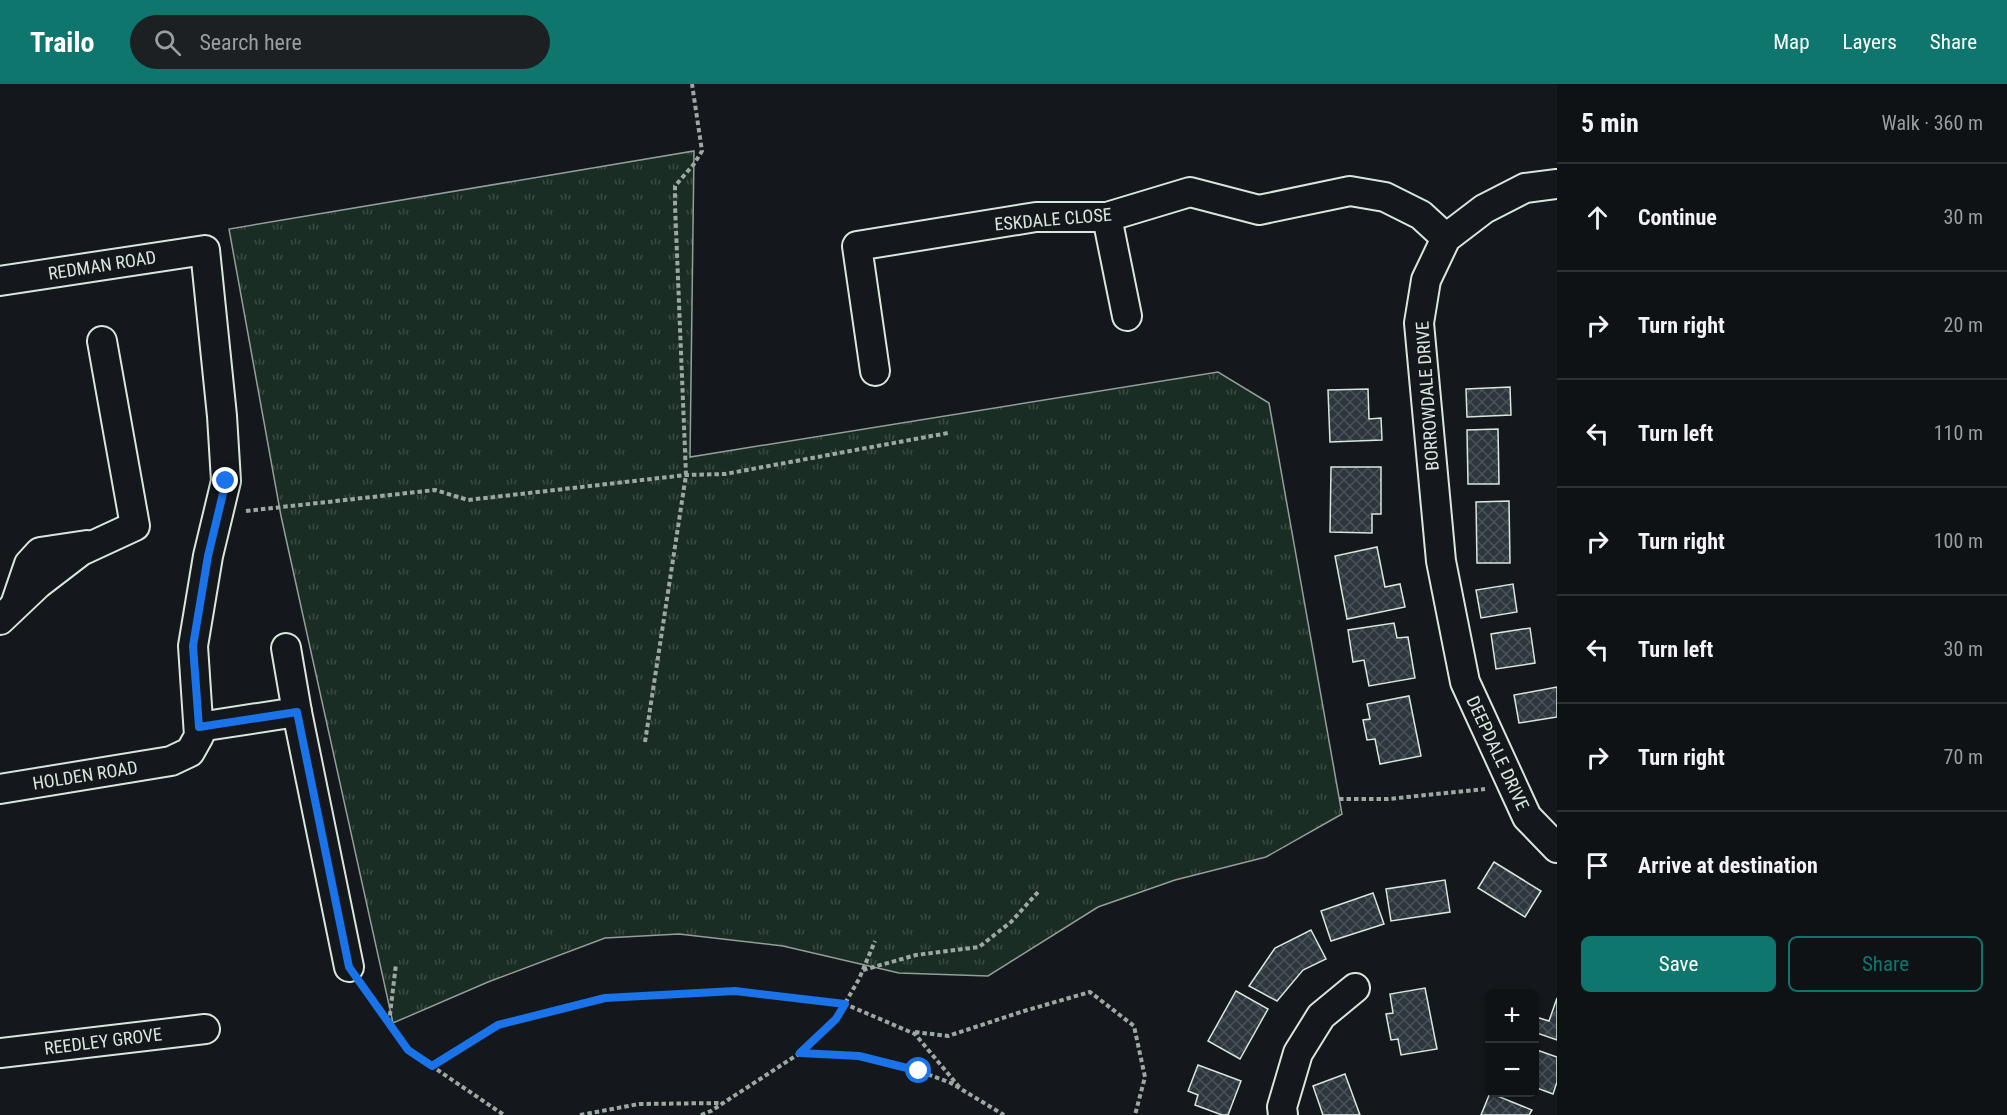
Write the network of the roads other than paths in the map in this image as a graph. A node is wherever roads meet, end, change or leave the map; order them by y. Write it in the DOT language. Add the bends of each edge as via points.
graph roads {
  1 [pos="1557,184"];
  2 [pos="1107,217"];
  3 [pos="1446,238"];
  4 [pos="0,281"];
  5 [pos="1127,316"];
  6 [pos="102,340"];
  7 [pos="875,371"];
  8 [pos="7,613"];
  9 [pos="286,648"];
  10 [pos="1465,682"];
  11 [pos="297,712"];
  12 [pos="199,727"];
  13 [pos="0,789"];
  14 [pos="1557,848"];
  15 [pos="349,967"];
  16 [pos="1355,988"];
  17 [pos="205,1029"];
  18 [pos="0,1053"];
  19 [pos="1283,1115"];
  1 -- 3 [label="street, BORROWDALE DRIVE" via="1525,188 1484,209"];
  2 -- 3 [label="street, ESKDALE CLOSE" via="1190,192 1259,210 1350,191 1385,197 1421,215"];
  2 -- 5 [label="street"];
  2 -- 7 [label="street, ESKDALE CLOSE" via="1036,217 857,246"];
  3 -- 10 [label="street, BORROWDALE DRIVE" via="1426,280 1419,323 1442,561"];
  4 -- 12 [label="street, REDMAN ROAD" via="205,250 226,481 193,646"];
  6 -- 8 [label="street" via="135,526 95,544 40,552 29,564"];
  9 -- 11 [label="street"];
  10 -- 14 [label="street, DEEPDALE DRIVE" via="1527,817"];
  11 -- 12 [label="street"];
  11 -- 15 [label="street"];
  12 -- 13 [label="street, HOLDEN ROAD" via="199,736 190,752 171,761"];
  16 -- 19 [label="street" via="1321,1016 1298,1053"];
  17 -- 18 [label="street, REEDLEY GROVE"];
}
